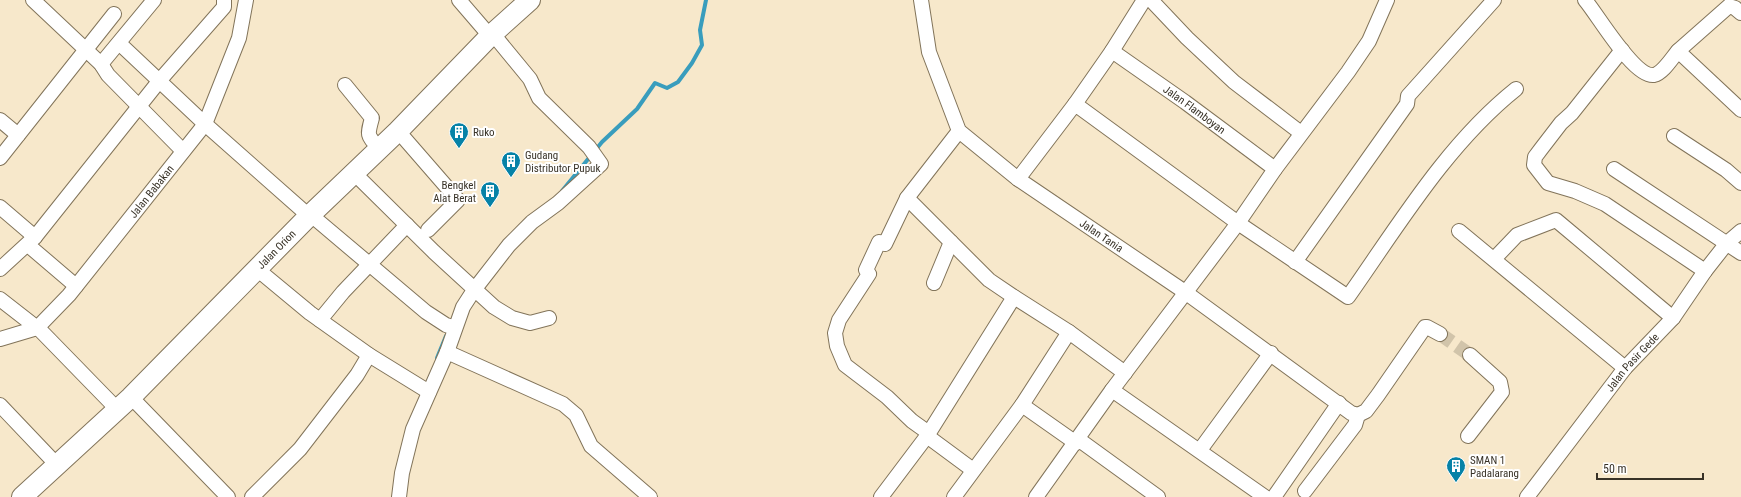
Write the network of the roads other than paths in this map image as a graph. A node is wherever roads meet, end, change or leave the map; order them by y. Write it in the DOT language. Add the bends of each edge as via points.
graph roads {
  1 [pos="154,0"];
  2 [pos="224,0"];
  3 [pos="246,0"];
  4 [pos="459,0"];
  5 [pos="530,0"];
  6 [pos="922,0"];
  7 [pos="1144,0"];
  8 [pos="1151,0"];
  9 [pos="1387,0"];
  10 [pos="1494,0"];
  11 [pos="1584,0"];
  12 [pos="40,2"];
  13 [pos="1741,13"];
  14 [pos="114,14"];
  15 [pos="492,35"];
  16 [pos="119,43"];
  17 [pos="85,50"];
  18 [pos="1622,50"];
  19 [pos="1112,51"];
  20 [pos="1678,51"];
  21 [pos="101,64"];
  22 [pos="160,80"];
  23 [pos="345,85"];
  24 [pos="1516,89"];
  25 [pos="1075,104"];
  26 [pos="139,107"];
  27 [pos="1741,110"];
  28 [pos="0,120"];
  29 [pos="205,124"];
  30 [pos="398,131"];
  31 [pos="959,131"];
  32 [pos="1302,133"];
  33 [pos="18,134"];
  34 [pos="1674,136"];
  35 [pos="379,148"];
  36 [pos="183,151"];
  37 [pos="1,153"];
  38 [pos="1275,169"];
  39 [pos="1614,169"];
  40 [pos="354,173"];
  41 [pos="1018,179"];
  42 [pos="1741,183"];
  43 [pos="907,198"];
  44 [pos="0,207"];
  45 [pos="310,215"];
  46 [pos="1238,223"];
  47 [pos="407,225"];
  48 [pos="428,230"];
  49 [pos="1741,230"];
  50 [pos="1459,231"];
  51 [pos="31,241"];
  52 [pos="951,242"];
  53 [pos="1727,243"];
  54 [pos="1741,253"];
  55 [pos="1494,259"];
  56 [pos="1295,262"];
  57 [pos="370,265"];
  58 [pos="0,270"];
  59 [pos="258,270"];
  60 [pos="1705,271"];
  61 [pos="934,283"];
  62 [pos="76,286"];
  63 [pos="471,287"];
  64 [pos="1185,292"];
  65 [pos="1014,297"];
  66 [pos="0,299"];
  67 [pos="549,318"];
  68 [pos="1673,318"];
  69 [pos="320,320"];
  70 [pos="452,327"];
  71 [pos="41,332"];
  72 [pos="1069,332"];
  73 [pos="1440,334"];
  74 [pos="0,339"];
  75 [pos="447,352"];
  76 [pos="1271,353"];
  77 [pos="369,355"];
  78 [pos="1470,355"];
  79 [pos="1625,368"];
  80 [pos="1125,373"];
  81 [pos="426,390"];
  82 [pos="1112,390"];
  83 [pos="1339,403"];
  84 [pos="0,404"];
  85 [pos="124,404"];
  86 [pos="1022,405"];
  87 [pos="1358,415"];
  88 [pos="927,436"];
  89 [pos="1468,436"];
  90 [pos="1077,441"];
  91 [pos="1200,450"];
  92 [pos="58,466"];
  93 [pos="973,470"];
  94 [pos="1305,491"];
  95 [pos="1040,496"];
  96 [pos="22,497"];
  97 [pos="228,497"];
  98 [pos="252,497"];
  99 [pos="400,497"];
  100 [pos="650,497"];
  101 [pos="881,497"];
  102 [pos="954,497"];
  103 [pos="1158,497"];
  104 [pos="1265,497"];
  105 [pos="1274,497"];
  106 [pos="1527,497"];
  1 -- 16 [label="street"];
  2 -- 22 [label="street" via="224,7"];
  3 -- 29 [label="street, Jalan Babakan" via="239,38"];
  4 -- 15 [label="street"];
  5 -- 15 [label="highway, Jalan Orion"];
  6 -- 31 [label="street" via="929,52"];
  7 -- 19 [label="street"];
  8 -- 32 [label="street" via="1234,82"];
  9 -- 32 [label="street" via="1369,41"];
  10 -- 56 [label="street" via="1408,96 1407,104"];
  11 -- 18 [label="street"];
  12 -- 17 [label="street"];
  13 -- 20 [label="street" via="1729,6"];
  14 -- 17 [label="street"];
  15 -- 30 [label="highway, Jalan Orion"];
  15 -- 63 [label="street" via="530,79 539,98 589,147 602,164 532,222"];
  16 -- 21 [label="street"];
  16 -- 22 [label="street"];
  17 -- 21 [label="street"];
  17 -- 33 [label="street"];
  18 -- 20 [label="street" via="1644,73 1654,75 1659,73"];
  18 -- 60 [label="street" via="1541,149 1535,157 1534,165 1548,183 1605,204"];
  19 -- 25 [label="street"];
  19 -- 38 [label="street, Jalan Flamboyan"];
  20 -- 27 [label="street"];
  21 -- 26 [label="street" via="108,75"];
  22 -- 26 [label="street"];
  22 -- 29 [label="street"];
  23 -- 35 [label="street" via="372,118 368,137"];
  24 -- 56 [label="street" via="1453,152 1422,191 1348,297"];
  25 -- 41 [label="street"];
  25 -- 46 [label="street"];
  26 -- 36 [label="street"];
  26 -- 51 [label="street"];
  28 -- 33 [label="street"];
  29 -- 36 [label="street, Jalan Babakan"];
  29 -- 45 [label="street"];
  30 -- 35 [label="highway, Jalan Orion"];
  30 -- 48 [label="street" via="458,200"];
  31 -- 41 [label="street, Jalan Tania"];
  31 -- 43 [label="street"];
  32 -- 38 [label="street"];
  33 -- 37 [label="street"];
  34 -- 42 [label="street" via="1726,170"];
  35 -- 40 [label="highway, Jalan Orion"];
  36 -- 62 [label="street, Jalan Babakan"];
  38 -- 46 [label="street"];
  39 -- 53 [label="street"];
  40 -- 45 [label="highway, Jalan Orion"];
  40 -- 47 [label="street"];
  41 -- 64 [label="street, Jalan Tania"];
  43 -- 52 [label="street"];
  43 -- 88 [label="street" via="885,244 879,242 866,270 869,274 839,320 835,333 836,346 846,365 926,431"];
  44 -- 51 [label="street"];
  45 -- 57 [label="street"];
  45 -- 59 [label="highway, Jalan Orion"];
  46 -- 56 [label="street"];
  46 -- 64 [label="street"];
  47 -- 57 [label="street"];
  47 -- 63 [label="street"];
  49 -- 53 [label="street, Jalan Pasir Gede"];
  50 -- 55 [label="street"];
  51 -- 58 [label="street"];
  51 -- 62 [label="street"];
  52 -- 61 [label="street"];
  52 -- 65 [label="street" via="989,280"];
  53 -- 54 [label="street"];
  53 -- 60 [label="street, Jalan Pasir Gede"];
  55 -- 68 [label="street" via="1516,236 1556,220"];
  55 -- 79 [label="street"];
  57 -- 69 [label="street"];
  57 -- 70 [label="street" via="426,312"];
  59 -- 69 [label="street"];
  59 -- 85 [label="highway, Jalan Orion"];
  60 -- 68 [label="street, Jalan Pasir Gede"];
  62 -- 71 [label="street, Jalan Babakan"];
  63 -- 67 [label="street" via="494,307 512,318 530,323"];
  63 -- 70 [label="street" via="464,307"];
  64 -- 76 [label="street, Jalan Tania"];
  64 -- 80 [label="street"];
  65 -- 72 [label="street"];
  65 -- 88 [label="street"];
  66 -- 71 [label="street"];
  68 -- 79 [label="street, Jalan Pasir Gede"];
  69 -- 77 [label="street"];
  70 -- 75 [label="street"];
  71 -- 74 [label="street"];
  71 -- 85 [label="street"];
  72 -- 80 [label="street"];
  72 -- 86 [label="street"];
  73 -- 87 [label="street" via="1425,327 1366,411"];
  75 -- 81 [label="street"];
  75 -- 100 [label="street" via="563,404 576,415 591,446"];
  76 -- 83 [label="street, Jalan Tania" via="1296,374"];
  76 -- 91 [label="street"];
  77 -- 81 [label="street"];
  77 -- 98 [label="street" via="357,375 300,449"];
  78 -- 89 [label="street" via="1500,382 1502,392"];
  79 -- 106 [label="street, Jalan Pasir Gede"];
  80 -- 82 [label="street"];
  81 -- 99 [label="street" via="402,472"];
  82 -- 90 [label="street"];
  82 -- 91 [label="street"];
  83 -- 87 [label="street, Jalan Tania" via="1351,413"];
  83 -- 105 [label="street"];
  84 -- 92 [label="street"];
  85 -- 92 [label="highway, Jalan Orion"];
  85 -- 97 [label="street"];
  86 -- 90 [label="street"];
  86 -- 93 [label="street"];
  87 -- 94 [label="street" via="1355,425"];
  88 -- 93 [label="street"];
  88 -- 101 [label="street"];
  90 -- 95 [label="street"];
  90 -- 103 [label="street"];
  91 -- 104 [label="street"];
  92 -- 96 [label="highway, Jalan Orion"];
  93 -- 102 [label="street"];
}
